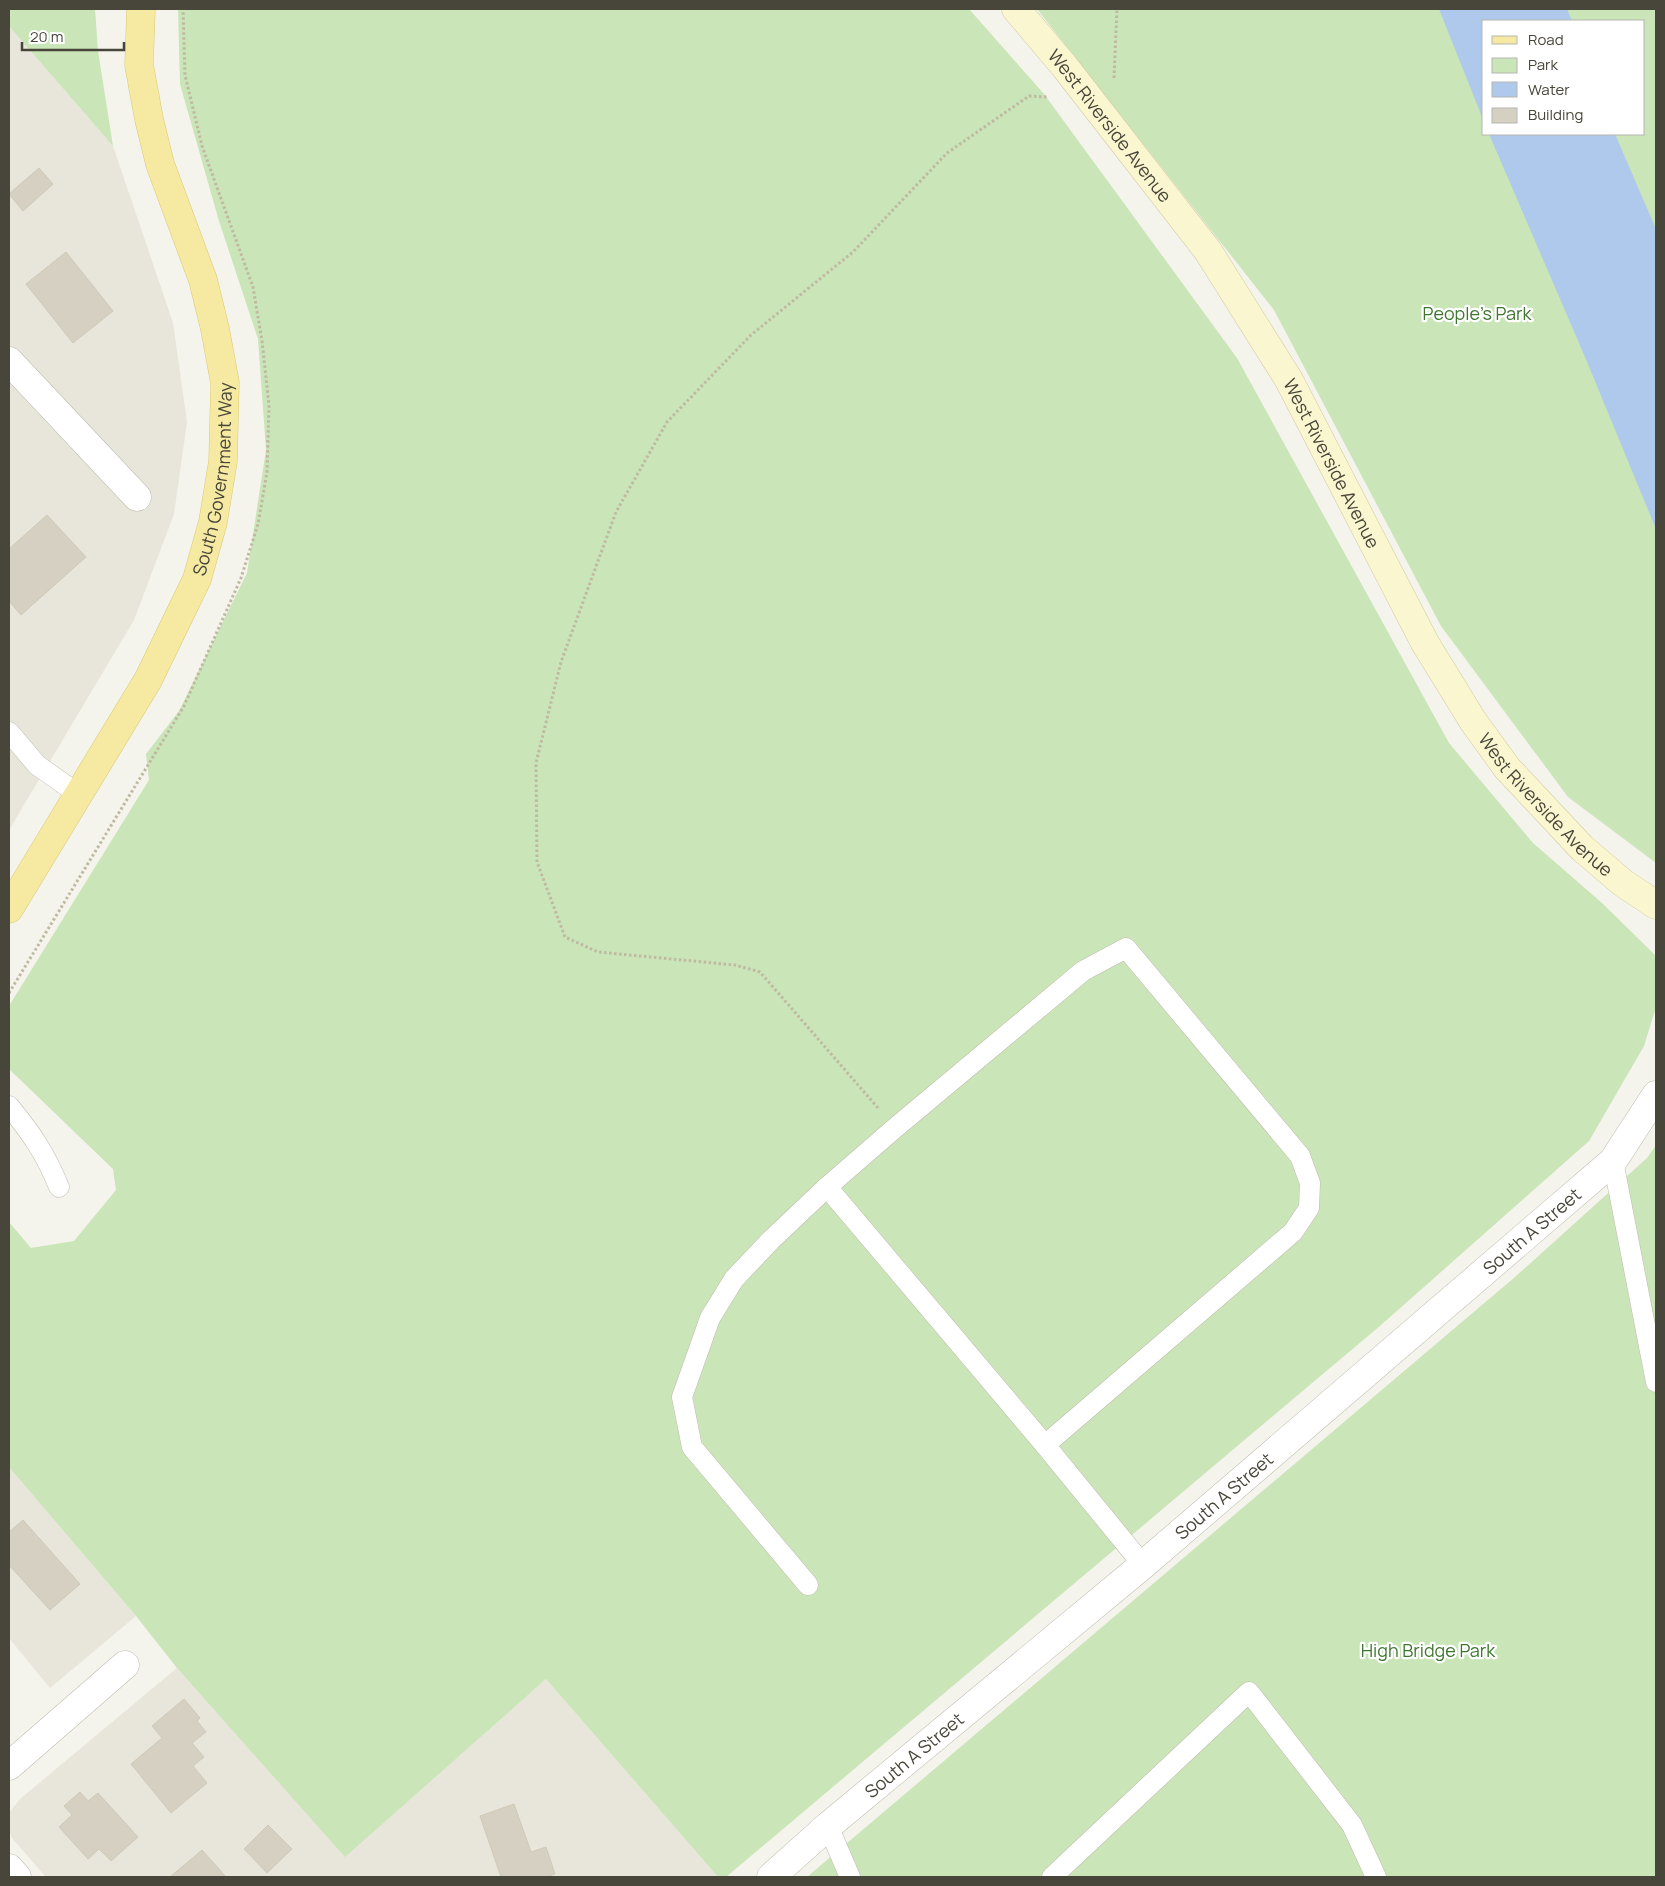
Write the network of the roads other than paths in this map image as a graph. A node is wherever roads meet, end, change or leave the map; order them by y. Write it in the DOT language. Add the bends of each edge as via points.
graph roads {
  1 [pos="141,9"];
  2 [pos="1016,9"];
  3 [pos="9,361"];
  4 [pos="137,497"];
  5 [pos="9,732"];
  6 [pos="78,794"];
  7 [pos="1656,905"];
  8 [pos="9,909"];
  9 [pos="1656,1095"];
  10 [pos="9,1106"];
  11 [pos="1613,1161"];
  12 [pos="59,1187"];
  13 [pos="827,1187"];
  14 [pos="1656,1382"];
  15 [pos="1046,1445"];
  16 [pos="1143,1565"];
  17 [pos="808,1585"];
  18 [pos="125,1665"];
  19 [pos="9,1766"];
  20 [pos="828,1826"];
  21 [pos="9,1868"];
  22 [pos="17,1877"];
  23 [pos="770,1877"];
  24 [pos="850,1877"];
  25 [pos="1052,1877"];
  26 [pos="1376,1877"];
  1 -- 6 [label="main road, South Government Way" via="139,64 149,119 160,164 203,280 225,383 223,461 213,522 197,579 148,680"];
  2 -- 7 [label="main road, West Riverside Avenue" via="1208,251 1289,380 1425,643 1473,721 1507,768 1582,848 1623,883"];
  3 -- 4 [label="street"];
  5 -- 6 [label="lane" via="37,765"];
  6 -- 8 [label="main road, South Government Way"];
  9 -- 11 [label="street, South A Street"];
  10 -- 12 [label="lane" via="30,1130"];
  11 -- 14 [label="lane"];
  11 -- 16 [label="street, South A Street"];
  13 -- 15 [label="lane"];
  13 -- 15 [label="lane" via="1083,971 1126,948 1300,1156 1310,1183 1310,1208 1293,1232"];
  13 -- 17 [label="lane" via="734,1279 710,1318 682,1397 692,1447"];
  15 -- 16 [label="lane"];
  16 -- 20 [label="street, South A Street"];
  18 -- 19 [label="street"];
  20 -- 23 [label="street, South A Street"];
  20 -- 24 [label="lane"];
  21 -- 22 [label="street"];
  25 -- 26 [label="lane" via="1249,1692 1352,1825"];
}
